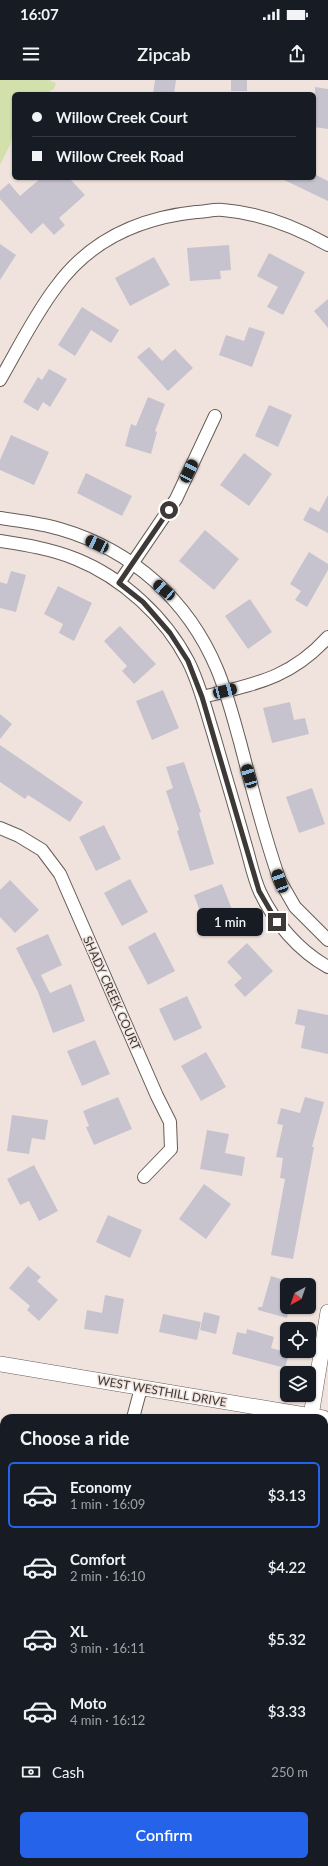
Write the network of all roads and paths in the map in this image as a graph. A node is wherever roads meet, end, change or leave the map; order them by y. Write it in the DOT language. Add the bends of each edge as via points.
graph roads {
  1 [pos="328,245"];
  2 [pos="0,380"];
  3 [pos="215,416"];
  4 [pos="0,518"];
  5 [pos="0,541"];
  6 [pos="133,564"];
  7 [pos="119,583"];
  8 [pos="328,637"];
  9 [pos="225,691"];
  10 [pos="202,697"];
  11 [pos="0,828"];
  12 [pos="328,940"];
  13 [pos="328,967"];
  14 [pos="144,1177"];
  15 [pos="328,1312"];
  16 [pos="0,1364"];
  17 [pos="141,1388"];
  18 [pos="134,1414"];
  19 [pos="294,1414"];
  20 [pos="317,1414"];
  1 -- 2 [label="street" via="296,228 260,216 222,210 182,214 145,222 109,238 80,260 56,286"];
  3 -- 6 [label="street" via="176,499"];
  4 -- 6 [label="street" via="59,529 109,549"];
  5 -- 7 [label="street" via="40,548 75,559"];
  6 -- 7 [label="street"];
  6 -- 9 [label="street" via="181,607 207,648"];
  7 -- 10 [label="street" via="143,602 170,633 188,661"];
  8 -- 9 [label="street" via="315,652 291,669 265,681"];
  9 -- 10 [label="street"];
  9 -- 12 [label="street" via="280,881 295,907"];
  10 -- 13 [label="street" via="259,891 277,922 306,952"];
  11 -- 14 [label="street, SHADY CREEK COURT" via="20,836 42,850 60,874 170,1122 171,1148"];
  15 -- 20 [label="street"];
  16 -- 17 [label="street, WEST WESTHILL DRIVE"];
  17 -- 18 [label="street"];
  17 -- 19 [label="street, WEST WESTHILL DRIVE"];
}
